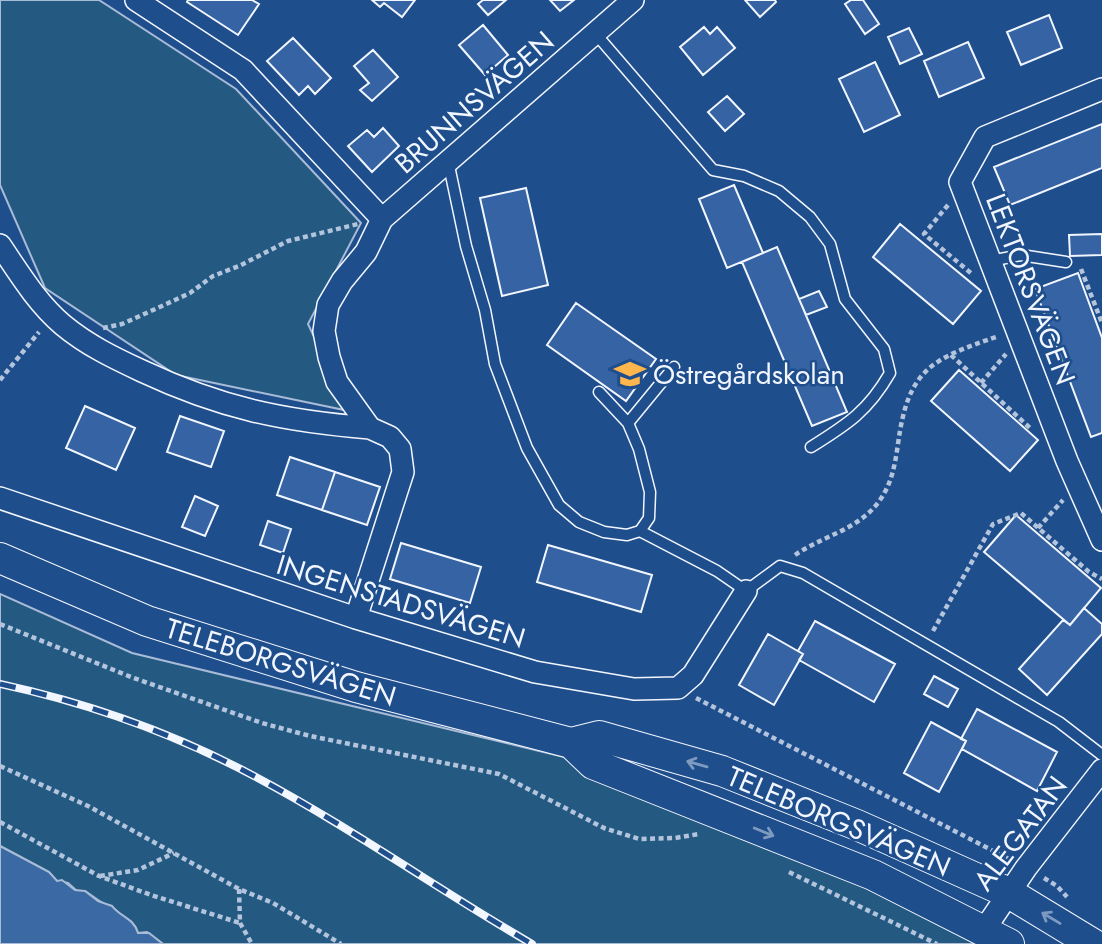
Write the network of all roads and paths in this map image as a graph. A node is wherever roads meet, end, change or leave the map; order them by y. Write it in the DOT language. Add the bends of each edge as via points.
graph roads {
  1 [pos="136,0"];
  2 [pos="633,0"];
  3 [pos="595,33"];
  4 [pos="1102,89"];
  5 [pos="448,161"];
  6 [pos="962,188"];
  7 [pos="382,219"];
  8 [pos="0,245"];
  9 [pos="990,261"];
  10 [pos="1066,262"];
  11 [pos="975,277"];
  12 [pos="53,314"];
  13 [pos="1102,323"];
  14 [pos="74,333"];
  15 [pos="1018,334"];
  16 [pos="951,355"];
  17 [pos="674,367"];
  18 [pos="0,380"];
  19 [pos="981,383"];
  20 [pos="599,392"];
  21 [pos="628,423"];
  22 [pos="370,428"];
  23 [pos="811,447"];
  24 [pos="1067,461"];
  25 [pos="1077,485"];
  26 [pos="0,498"];
  27 [pos="1038,528"];
  28 [pos="640,531"];
  29 [pos="1102,541"];
  30 [pos="0,558"];
  31 [pos="780,566"];
  32 [pos="1102,579"];
  33 [pos="746,591"];
  34 [pos="356,618"];
  35 [pos="0,624"];
  36 [pos="926,644"];
  37 [pos="678,688"];
  38 [pos="571,743"];
  39 [pos="1102,755"];
  40 [pos="0,766"];
  41 [pos="1102,771"];
  42 [pos="0,822"];
  43 [pos="705,832"];
  44 [pos="174,853"];
  45 [pos="1026,868"];
  46 [pos="787,871"];
  47 [pos="99,876"];
  48 [pos="239,889"];
  49 [pos="1009,893"];
  50 [pos="240,923"];
  51 [pos="996,937"];
  52 [pos="252,944"];
  53 [pos="341,944"];
  54 [pos="937,944"];
  55 [pos="1093,944"];
  1 -- 7 [label="street" via="243,70"];
  2 -- 3 [label="street, BRUNNSVÄGEN"];
  3 -- 5 [label="street, BRUNNSVÄGEN"];
  3 -- 23 [label="lane" via="713,170 744,176 779,191 810,216 830,244 845,299 884,349 890,373 858,416"];
  4 -- 6 [label="street, LEKTORSVÄGEN" via="985,137 960,182"];
  5 -- 7 [label="street, BRUNNSVÄGEN"];
  5 -- 28 [label="lane" via="495,364 527,448 559,505 579,522 604,532 626,535"];
  6 -- 9 [label="street, LEKTORSVÄGEN"];
  6 -- 11 [label="path" via="924,234"];
  7 -- 14 [label="path" via="288,241 122,324"];
  7 -- 22 [label="street" via="366,252 328,305 324,331 337,382"];
  8 -- 12 [label="street"];
  9 -- 10 [label="lane" via="1021,255"];
  9 -- 15 [label="street, LEKTORSVÄGEN"];
  10 -- 13 [label="path" via="1082,269"];
  12 -- 14 [label="street"];
  12 -- 18 [label="path"];
  14 -- 22 [label="street" via="103,353 177,388 234,408 307,423"];
  15 -- 16 [label="path"];
  15 -- 19 [label="path"];
  15 -- 24 [label="street, LEKTORSVÄGEN"];
  16 -- 19 [label="path"];
  16 -- 31 [label="path" via="919,377 908,395 892,480 880,500 848,529"];
  17 -- 21 [label="lane"];
  19 -- 24 [label="path"];
  20 -- 21 [label="lane"];
  21 -- 28 [label="lane" via="650,492 649,518"];
  22 -- 34 [label="street" via="390,437 400,449 403,472"];
  24 -- 25 [label="street, LEKTORSVÄGEN"];
  25 -- 27 [label="path"];
  25 -- 29 [label="street, LEKTORSVÄGEN"];
  26 -- 34 [label="street, INGENSTADSVÄGEN"];
  27 -- 32 [label="path"];
  27 -- 36 [label="path" via="1021,513 993,524"];
  28 -- 33 [label="lane"];
  30 -- 38 [label="main road, TELEBORGSVÄGEN" via="148,621 356,687"];
  31 -- 33 [label="lane"];
  31 -- 36 [label="lane" via="803,573"];
  33 -- 37 [label="street" via="693,675"];
  34 -- 37 [label="street, INGENSTADSVÄGEN" via="535,671 634,689"];
  35 -- 43 [label="path" via="262,723 499,774 604,828 639,839"];
  36 -- 39 [label="lane" via="1059,722"];
  37 -- 45 [label="path"];
  49 -- 38 [label="main road, TELEBORGSVÄGEN, one-way" via="722,771 599,736"];
  38 -- 51 [label="main road, TELEBORGSVÄGEN, one-way" via="593,764 873,875"];
  40 -- 44 [label="path" via="88,806"];
  41 -- 45 [label="street, ALEGATAN"];
  42 -- 47 [label="path"];
  44 -- 47 [label="path" via="138,870"];
  44 -- 48 [label="path"];
  45 -- 49 [label="street, ALEGATAN"];
  46 -- 54 [label="path"];
  47 -- 50 [label="path"];
  48 -- 50 [label="path"];
  48 -- 53 [label="path" via="273,903"];
  49 -- 51 [label="street, ALEGATAN"];
  55 -- 49 [label="main road, TELEBORGSVÄGEN, one-way"];
  50 -- 52 [label="path"];
}
